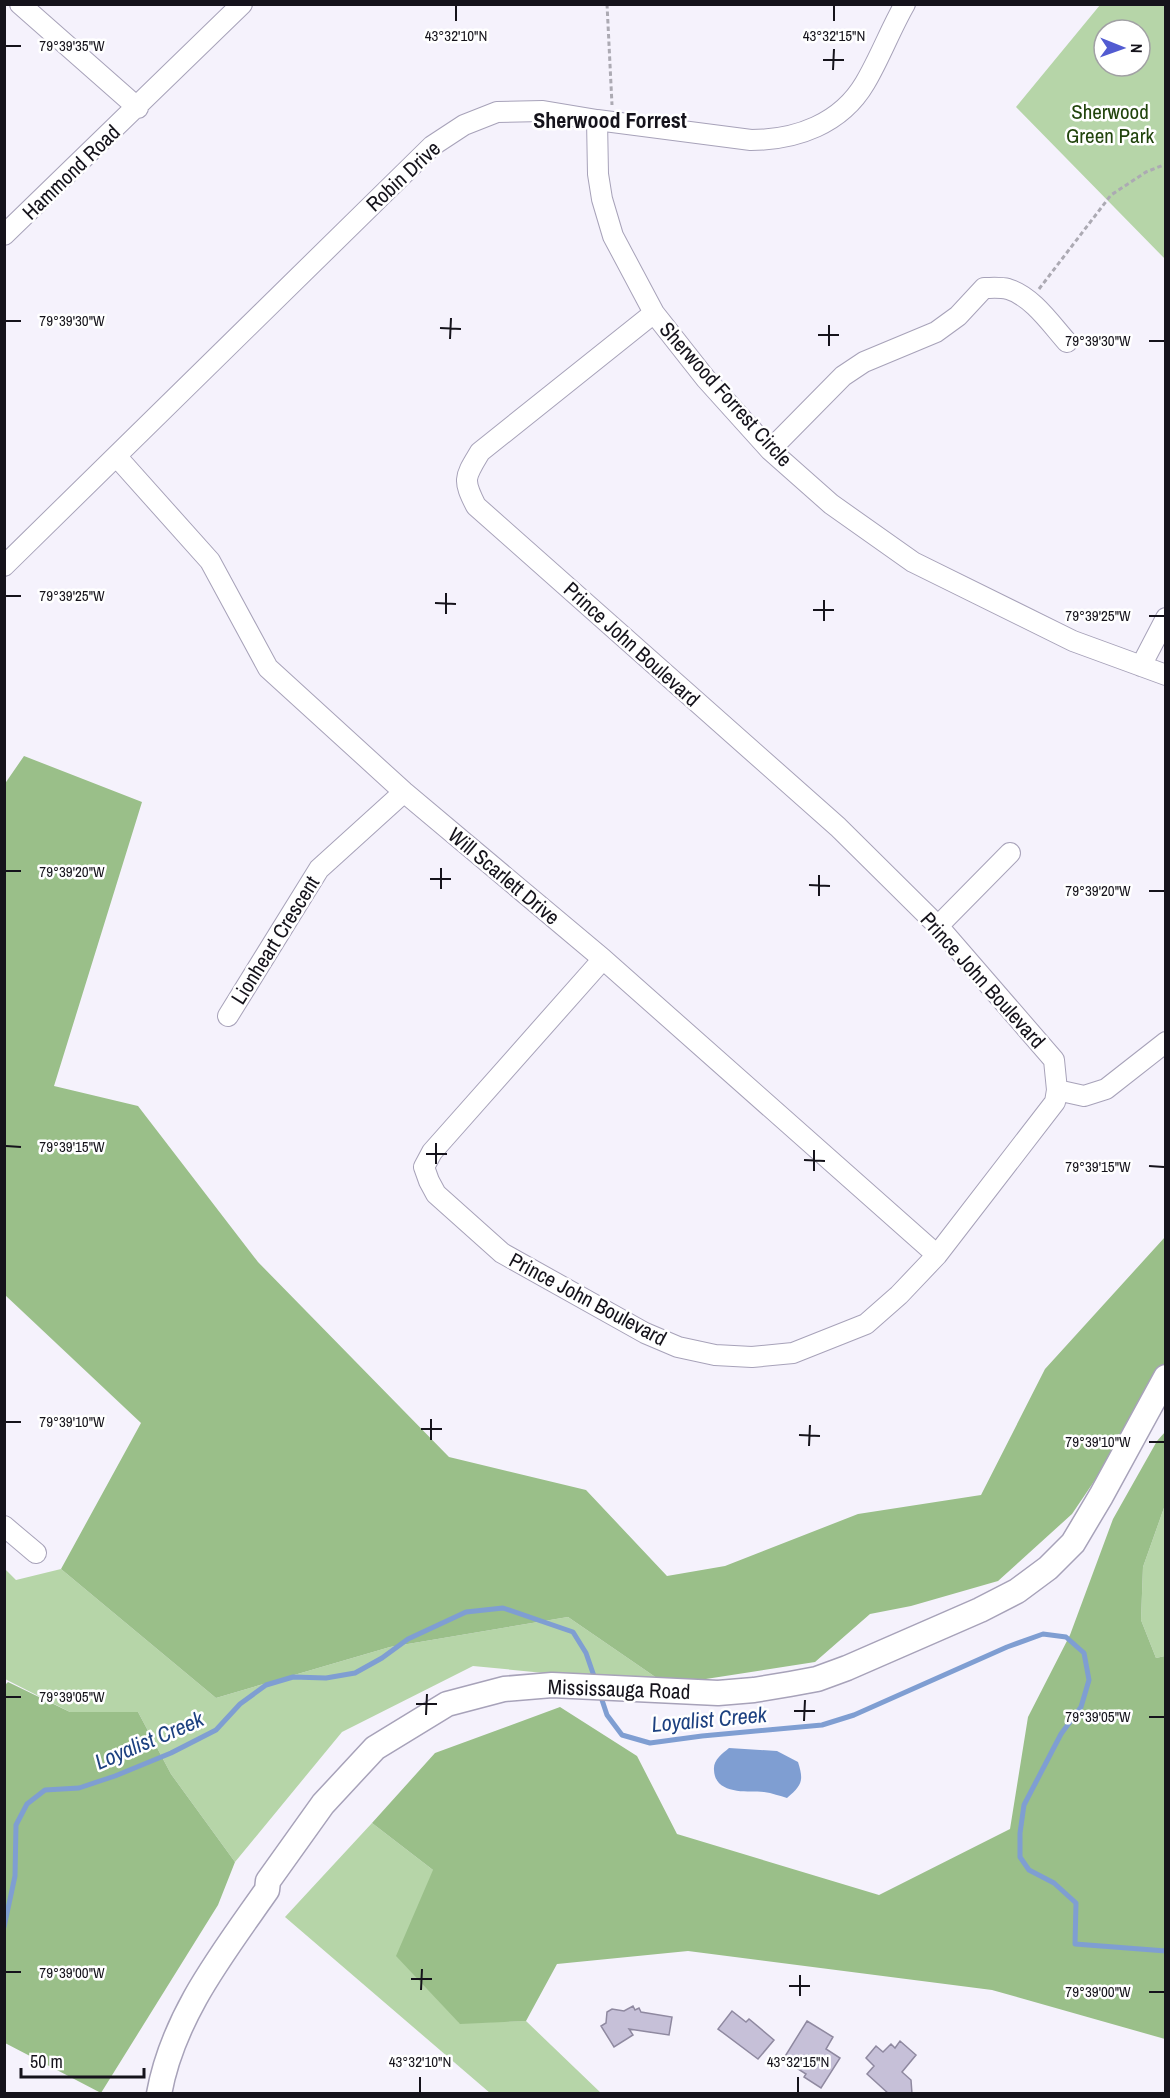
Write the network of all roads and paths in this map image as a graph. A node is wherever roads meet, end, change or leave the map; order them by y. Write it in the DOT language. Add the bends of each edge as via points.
graph roads {
  1 [pos="20,4"];
  2 [pos="242,4"];
  3 [pos="608,4"];
  4 [pos="905,4"];
  5 [pos="138,108"];
  6 [pos="606,121"];
  7 [pos="1166,164"];
  8 [pos="4,235"];
  9 [pos="1030,303"];
  10 [pos="654,313"];
  11 [pos="1067,342"];
  12 [pos="770,450"];
  13 [pos="117,457"];
  14 [pos="4,566"];
  15 [pos="1166,618"];
  16 [pos="1140,666"];
  17 [pos="1166,675"];
  18 [pos="404,792"];
  19 [pos="1010,853"];
  20 [pos="938,926"];
  21 [pos="603,959"];
  22 [pos="228,1016"];
  23 [pos="1166,1042"];
  24 [pos="1057,1090"];
  25 [pos="937,1255"];
  26 [pos="1166,1377"];
  27 [pos="4,1526"];
  28 [pos="36,1553"];
  29 [pos="268,1881"];
  30 [pos="146,2094"];
  31 [pos="159,2094"];
  1 -- 5 [label="street, Hammond Road"];
  2 -- 5 [label="street, Hammond Road"];
  3 -- 6 [label="path" via="610,90"];
  4 -- 6 [label="street, Robin Drive" via="861,90 837,114 807,132 774,140 751,140"];
  5 -- 8 [label="street, Hammond Road"];
  6 -- 10 [label="street, Sherwood Forrest Circle" via="597,174 602,199 613,236"];
  6 -- 13 [label="street, Robin Drive" via="543,111 497,112 464,125 432,146"];
  7 -- 9 [label="path" via="1111,195"];
  9 -- 11 [label="street"];
  9 -- 12 [label="street" via="1006,288 984,288 936,333 864,362 843,376"];
  10 -- 12 [label="street, Sherwood Forrest Circle"];
  10 -- 20 [label="street, Prince John Boulevard" via="480,452 467,474 467,489 476,506 838,827"];
  12 -- 16 [label="street, Sherwood Forrest Circle" via="831,504 913,562 1072,641"];
  13 -- 14 [label="street, Robin Drive"];
  13 -- 18 [label="street, Will Scarlett Drive" via="210,561 268,668"];
  15 -- 16 [label="street"];
  16 -- 17 [label="street, Sherwood Forrest Circle"];
  18 -- 21 [label="street, Will Scarlett Drive"];
  18 -- 22 [label="street, Lionheart Crescent" via="319,869"];
  19 -- 20 [label="street"];
  20 -- 24 [label="street, Prince John Boulevard" via="1054,1060"];
  21 -- 25 [label="street, Will Scarlett Drive"];
  21 -- 25 [label="street, Prince John Boulevard" via="432,1152 424,1167 436,1194 502,1253 645,1334 715,1355 752,1357 794,1353 866,1324"];
  23 -- 24 [label="street" via="1106,1089 1084,1096"];
  24 -- 25 [label="street, Prince John Boulevard" via="1055,1102"];
  26 -- 29 [label="main road, Mississauga Road" via="1073,1543 1017,1591 817,1679 718,1693 552,1685 504,1689 447,1704 375,1748 323,1804"];
  27 -- 28 [label="street"];
  29 -- 30 [label="main road, Mississauga Road" via="259,1884 210,1949 175,2006 158,2045"];
  29 -- 31 [label="main road, Mississauga Road" via="267,1890 187,2012"];
}
